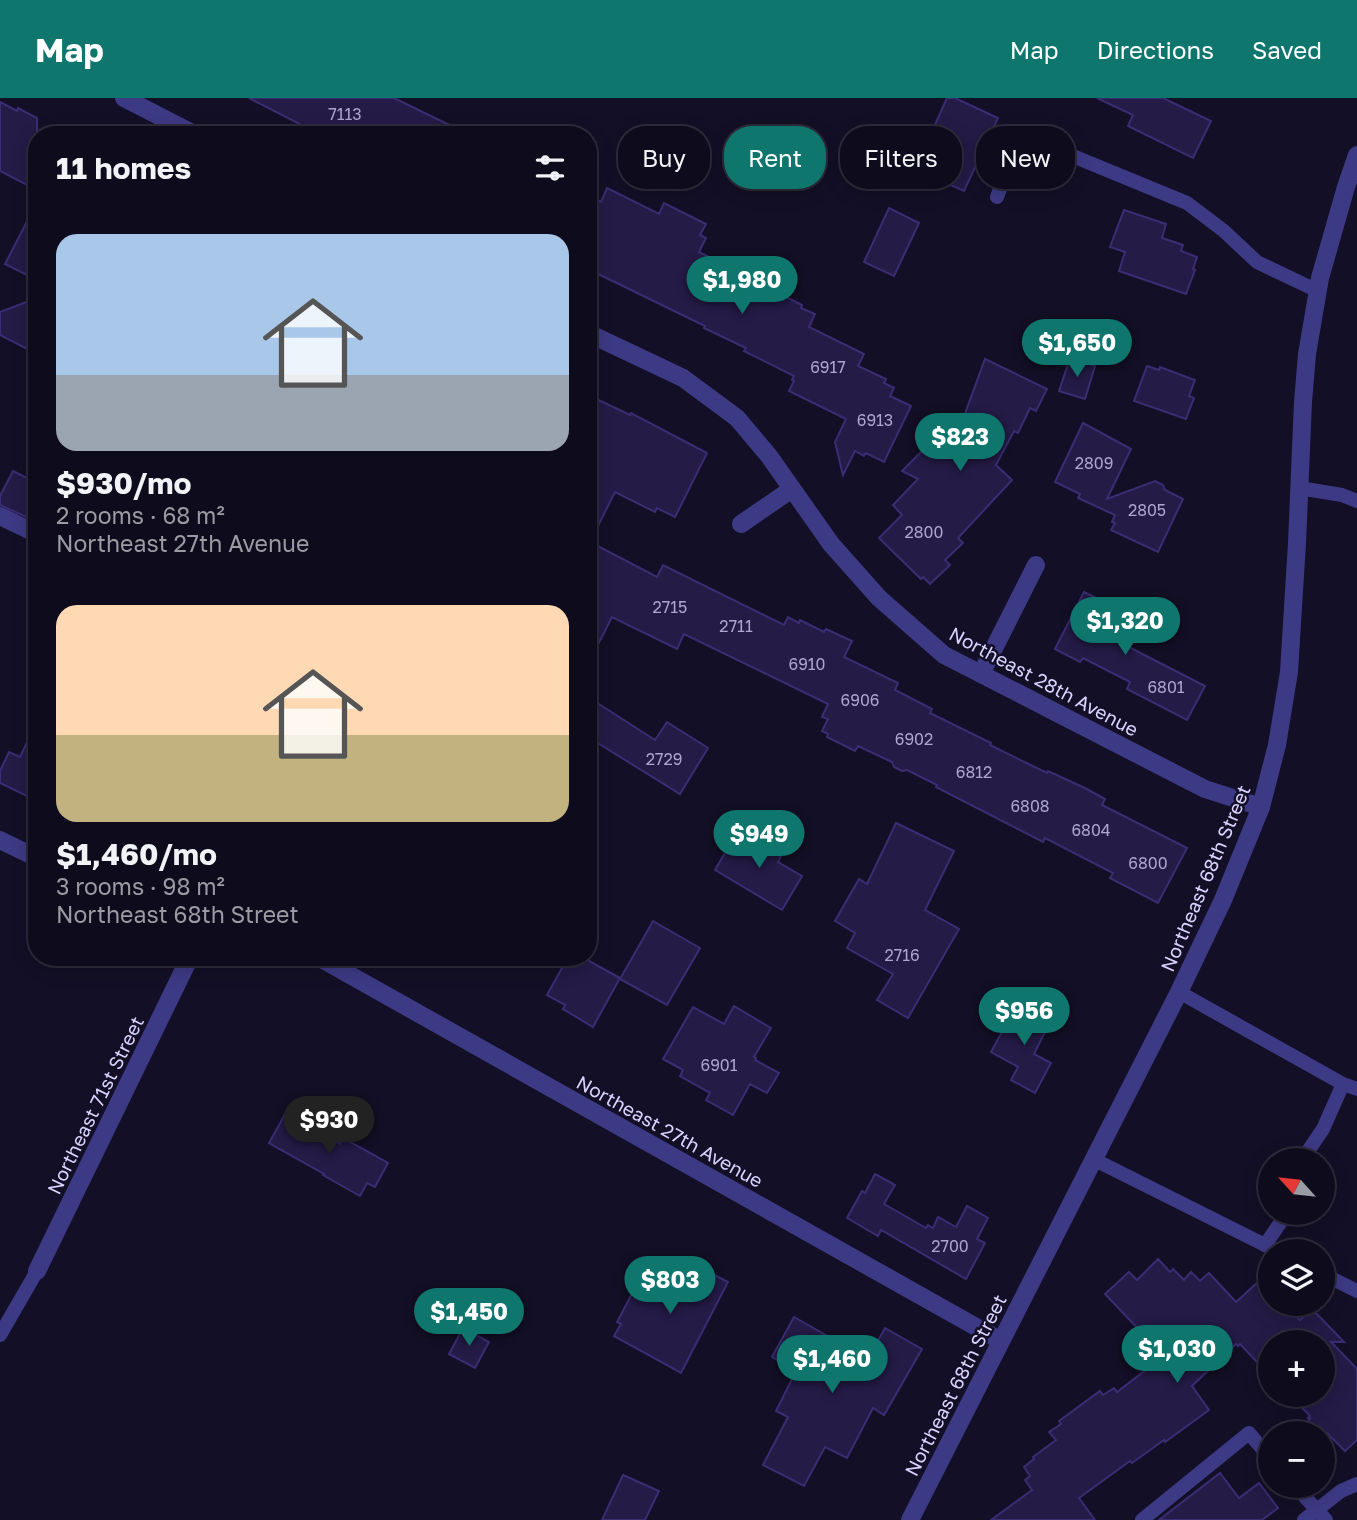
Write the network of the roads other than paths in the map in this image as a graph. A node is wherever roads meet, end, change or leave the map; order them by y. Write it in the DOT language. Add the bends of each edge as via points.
graph roads {
  1 [pos="124,98"];
  2 [pos="178,126"];
  3 [pos="1357,155"];
  4 [pos="997,197"];
  5 [pos="1318,291"];
  6 [pos="597,337"];
  7 [pos="1299,488"];
  8 [pos="792,489"];
  9 [pos="1357,501"];
  10 [pos="0,516"];
  11 [pos="741,524"];
  12 [pos="28,530"];
  13 [pos="1037,565"];
  14 [pos="981,674"];
  15 [pos="1261,807"];
  16 [pos="0,840"];
  17 [pos="28,854"];
  18 [pos="186,966"];
  19 [pos="334,966"];
  20 [pos="1179,992"];
  21 [pos="1350,1086"];
  22 [pos="1310,1148"];
  23 [pos="1095,1160"];
  24 [pos="1258,1242"];
  25 [pos="37,1271"];
  26 [pos="1335,1280"];
  27 [pos="1357,1291"];
  28 [pos="0,1335"];
  29 [pos="1001,1341"];
  30 [pos="1258,1444"];
  31 [pos="1357,1484"];
  32 [pos="1306,1498"];
  33 [pos="1321,1515"];
  34 [pos="910,1520"];
  35 [pos="1142,1520"];
  36 [pos="1304,1520"];
  1 -- 2 [label="street"];
  3 -- 5 [label="street, Northeast 68th Street"];
  4 -- 5 [label="lane" via="1011,159 1027,148 1046,145 1187,203 1257,262"];
  5 -- 7 [label="street, Northeast 68th Street" via="1305,378"];
  6 -- 8 [label="street, Northeast 28th Avenue" via="682,378 737,418"];
  7 -- 9 [label="lane"];
  7 -- 15 [label="street, Northeast 68th Street" via="1289,672 1278,745"];
  8 -- 11 [label="street"];
  8 -- 14 [label="street, Northeast 28th Avenue" via="831,544 879,598 944,655"];
  10 -- 12 [label="street"];
  13 -- 14 [label="street"];
  14 -- 15 [label="street, Northeast 28th Avenue" via="1205,789"];
  15 -- 20 [label="street, Northeast 68th Street"];
  16 -- 17 [label="street"];
  18 -- 25 [label="street, Northeast 71st Street"];
  19 -- 29 [label="street, Northeast 27th Avenue"];
  20 -- 21 [label="lane"];
  20 -- 23 [label="street, Northeast 68th Street"];
  21 -- 22 [label="lane"];
  23 -- 24 [label="lane"];
  23 -- 29 [label="street, Northeast 68th Street"];
  25 -- 28 [label="lane"];
  26 -- 27 [label="lane"];
  29 -- 34 [label="street, Northeast 68th Street"];
  30 -- 35 [label="lane" via="1248,1433"];
  31 -- 33 [label="lane" via="1341,1491"];
  32 -- 33 [label="lane"];
  33 -- 36 [label="lane"];
}
